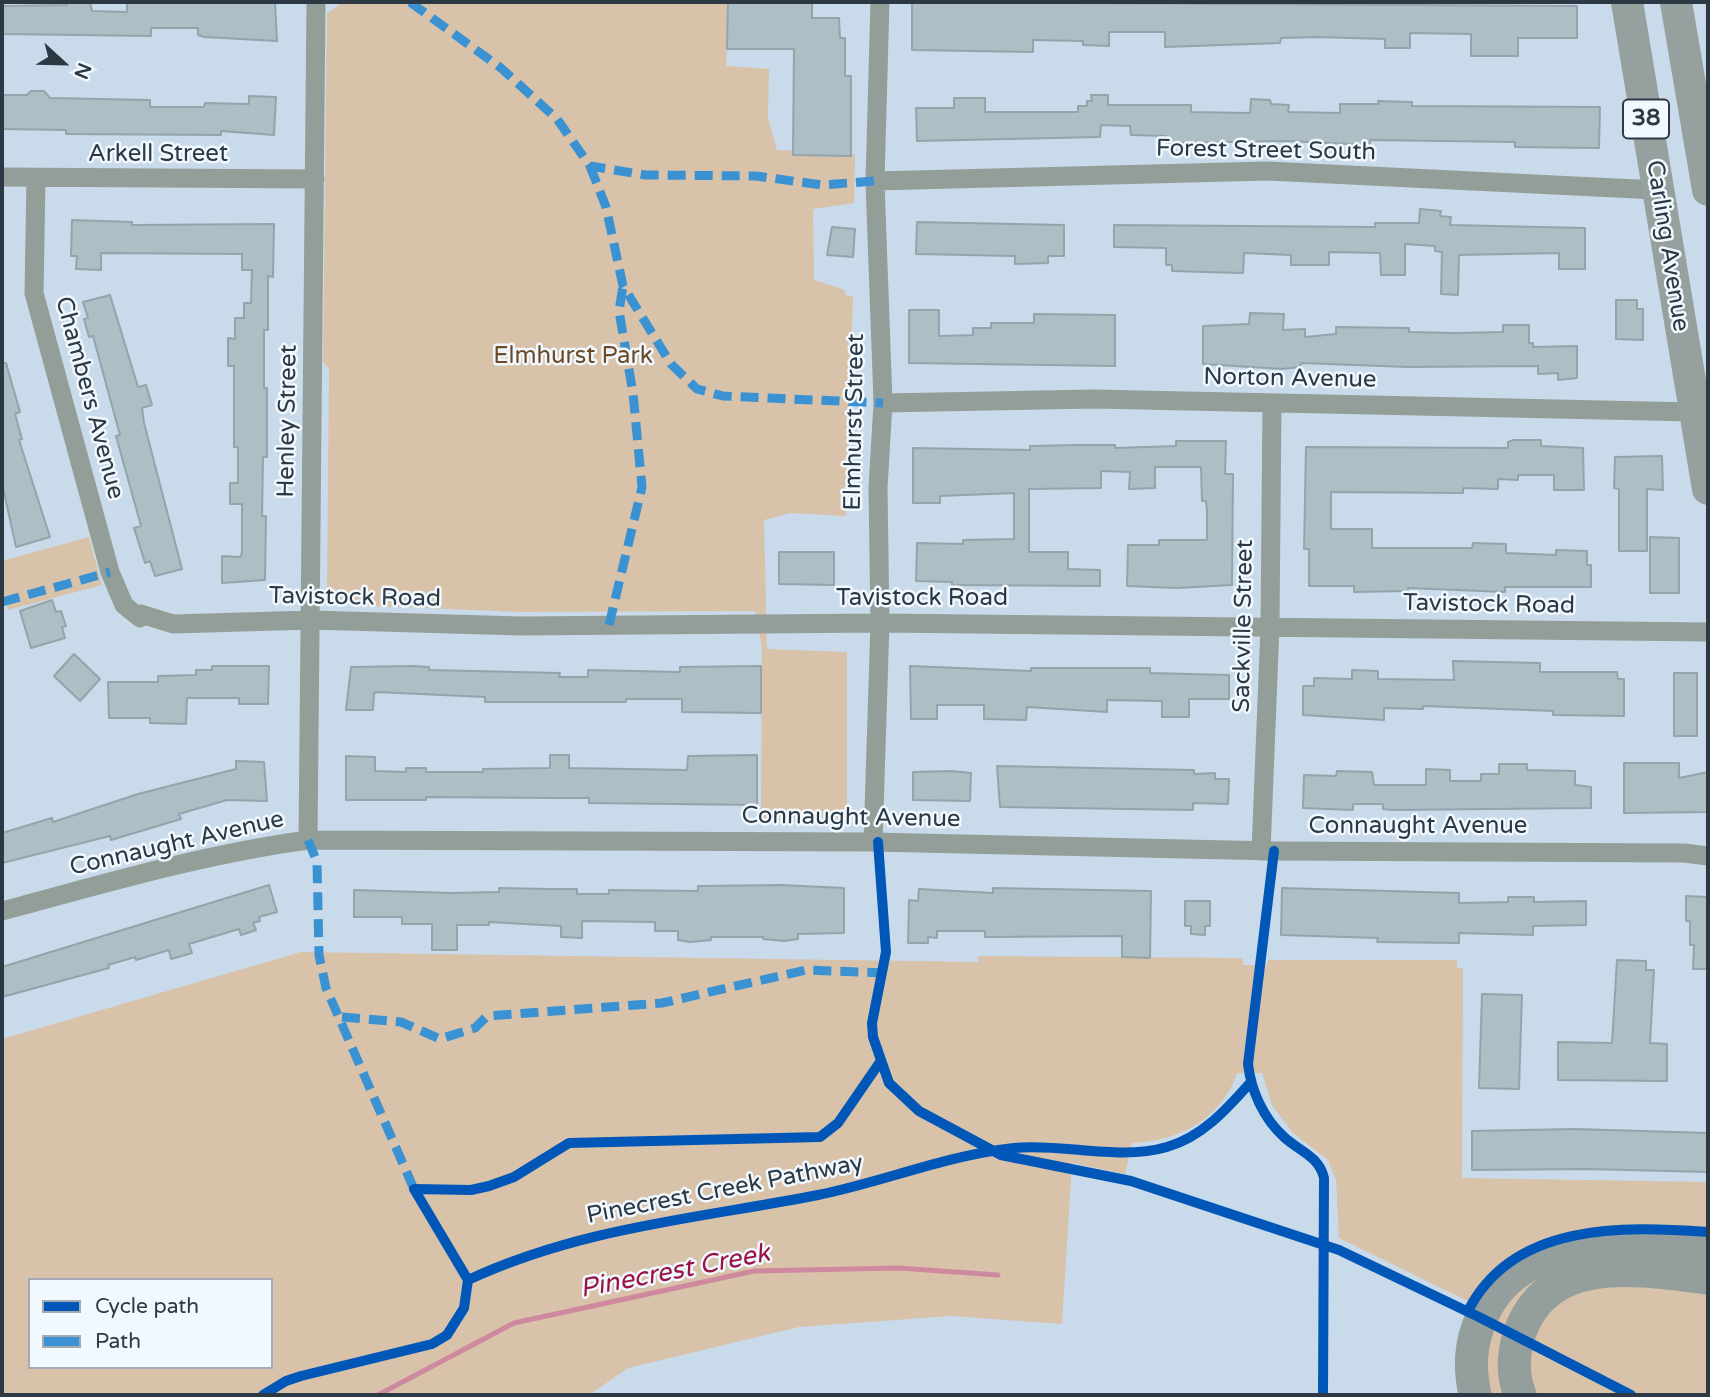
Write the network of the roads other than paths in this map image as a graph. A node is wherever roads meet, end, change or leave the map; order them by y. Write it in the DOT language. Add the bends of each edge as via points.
graph roads {
  1 [pos="316,2"];
  2 [pos="880,2"];
  3 [pos="1627,2"];
  4 [pos="1676,2"];
  5 [pos="1703,130"];
  6 [pos="2,177"];
  7 [pos="36,179"];
  8 [pos="315,179"];
  9 [pos="875,181"];
  10 [pos="1657,190"];
  11 [pos="1708,190"];
  12 [pos="883,403"];
  13 [pos="1272,403"];
  14 [pos="1695,412"];
  15 [pos="1708,489"];
  16 [pos="141,618"];
  17 [pos="311,620"];
  18 [pos="880,623"];
  19 [pos="1270,626"];
  20 [pos="1708,632"];
  21 [pos="308,840"];
  22 [pos="873,842"];
  23 [pos="1261,850"];
  24 [pos="1708,856"];
  25 [pos="2,911"];
  26 [pos="1708,1247"];
  27 [pos="1708,1278"];
  28 [pos="1475,1395"];
  29 [pos="1520,1395"];
  1 -- 8 [label="street, Henley Street"];
  2 -- 9 [label="street, Elmhurst Street"];
  3 -- 10 [label="main road, Carling Avenue / 38"];
  4 -- 5 [label="main road, Carling Avenue / 38"];
  5 -- 11 [label="main road, Carling Avenue / 38"];
  6 -- 7 [label="street, Arkell Street"];
  7 -- 8 [label="street, Arkell Street"];
  7 -- 16 [label="street, Chambers Avenue" via="34,293 110,572 124,605"];
  8 -- 17 [label="street, Henley Street"];
  9 -- 10 [label="street, Forest Street South" via="1268,171"];
  9 -- 12 [label="street, Elmhurst Street"];
  10 -- 14 [label="main road, Carling Avenue / 38"];
  12 -- 13 [label="street, Norton Avenue" via="1094,399"];
  12 -- 18 [label="street, Elmhurst Street" via="878,488"];
  13 -- 14 [label="street, Norton Avenue"];
  13 -- 19 [label="street, Sackville Street"];
  14 -- 15 [label="main road, Carling Avenue / 38"];
  16 -- 17 [label="street, Tavistock Road" via="141,614 173,624"];
  17 -- 18 [label="street, Tavistock Road" via="521,626"];
  17 -- 21 [label="street, Henley Street"];
  18 -- 19 [label="street, Tavistock Road"];
  18 -- 22 [label="street, Elmhurst Street"];
  19 -- 20 [label="street, Tavistock Road"];
  19 -- 23 [label="street, Sackville Street"];
  21 -- 22 [label="street, Connaught Avenue"];
  21 -- 25 [label="street, Connaught Avenue" via="250,848"];
  22 -- 23 [label="street, Connaught Avenue"];
  23 -- 24 [label="street, Connaught Avenue"];
  26 -- 28 [label="highway" via="1627,1243 1571,1250 1539,1261 1506,1283 1486,1307 1472,1345"];
  27 -- 29 [label="highway" via="1623,1269 1560,1283 1533,1306 1518,1336 1514,1355"];
}
